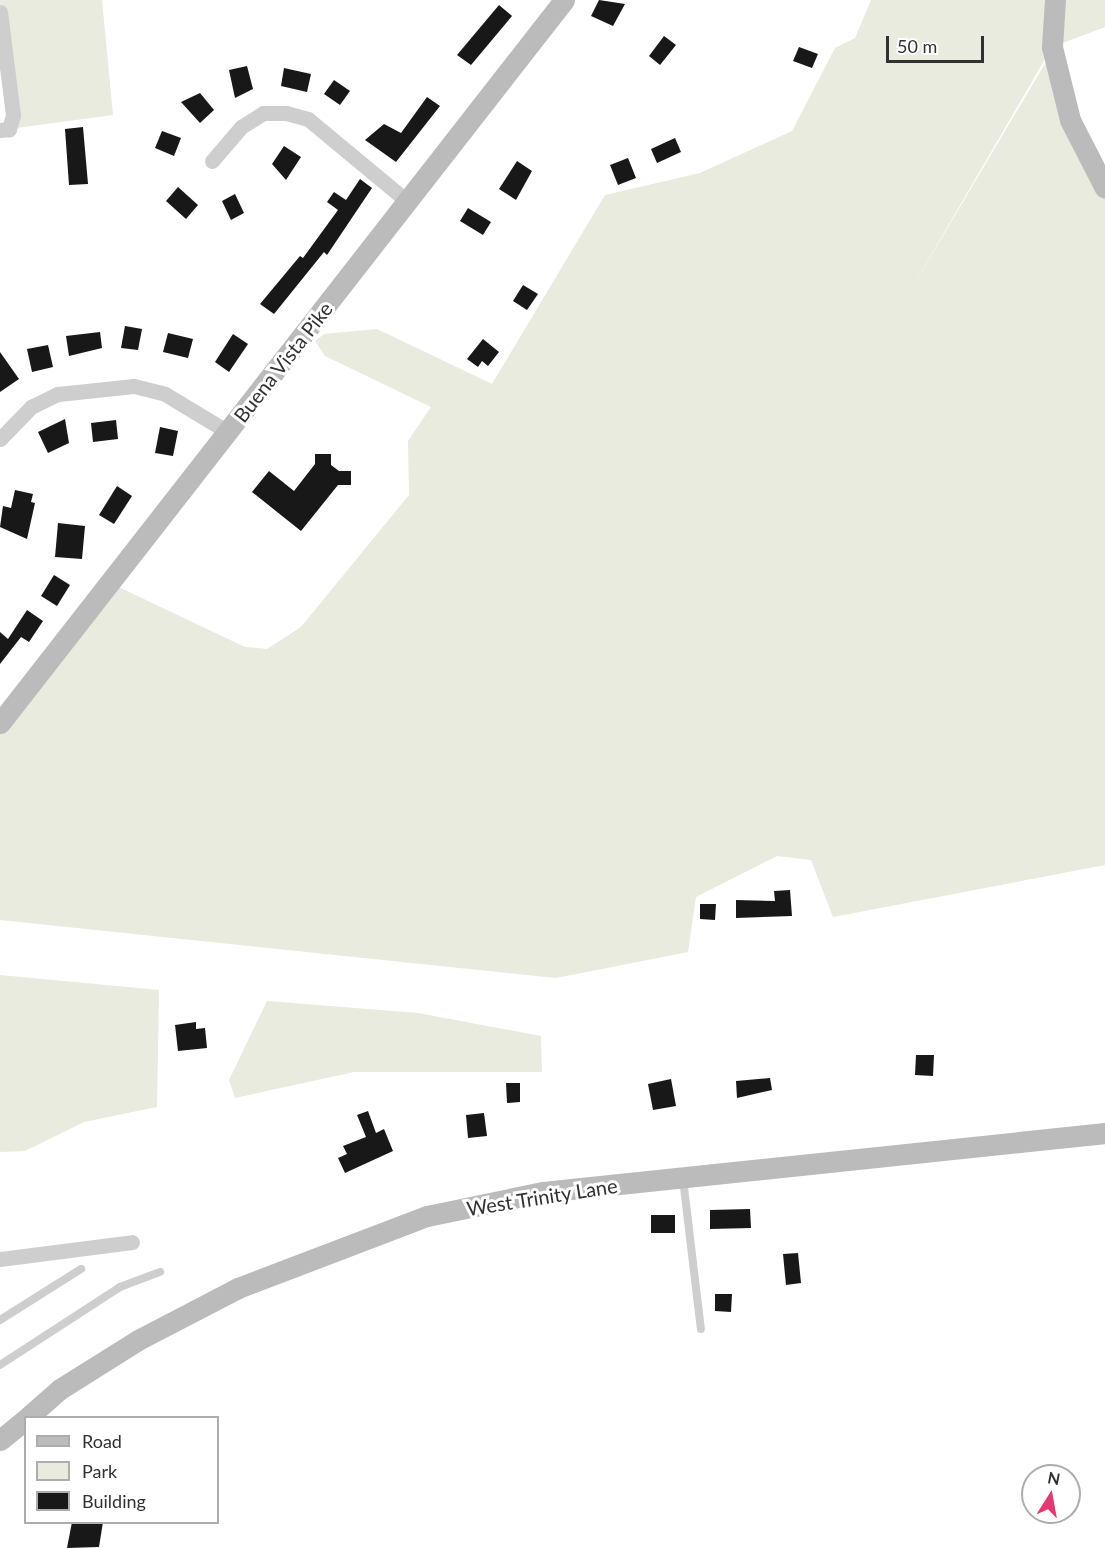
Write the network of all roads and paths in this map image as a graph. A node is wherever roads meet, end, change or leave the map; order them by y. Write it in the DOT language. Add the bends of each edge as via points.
graph roads {
  1 [pos="564,0"];
  2 [pos="1055,0"];
  3 [pos="0,12"];
  4 [pos="4,129"];
  5 [pos="213,160"];
  6 [pos="1105,188"];
  7 [pos="408,202"];
  8 [pos="228,432"];
  9 [pos="0,439"];
  10 [pos="0,723"];
  11 [pos="1105,1133"];
  12 [pos="683,1177"];
  13 [pos="132,1242"];
  14 [pos="0,1258"];
  15 [pos="81,1269"];
  16 [pos="160,1272"];
  17 [pos="0,1320"];
  18 [pos="701,1329"];
  19 [pos="0,1365"];
  20 [pos="28,1416"];
  21 [pos="24,1420"];
  22 [pos="0,1440"];
  1 -- 7 [label="main road, Buena Vista Pike"];
  2 -- 6 [label="main road" via="1052,47 1070,120"];
  3 -- 4 [label="street" via="13,115"];
  5 -- 7 [label="street" via="241,127 263,114 286,113 308,119"];
  7 -- 8 [label="main road, Buena Vista Pike"];
  8 -- 9 [label="street" via="165,394 135,386 58,394 31,407"];
  8 -- 10 [label="main road, Buena Vista Pike"];
  11 -- 12 [label="main road, West Trinity Lane"];
  12 -- 18 [label="lane"];
  12 -- 20 [label="main road, West Trinity Lane" via="543,1192 427,1216 322,1253 238,1288 138,1340 60,1389"];
  13 -- 14 [label="street"];
  15 -- 17 [label="lane"];
  16 -- 19 [label="lane" via="120,1287"];
  21 -- 22 [label="main road, West Trinity Lane"];
}
